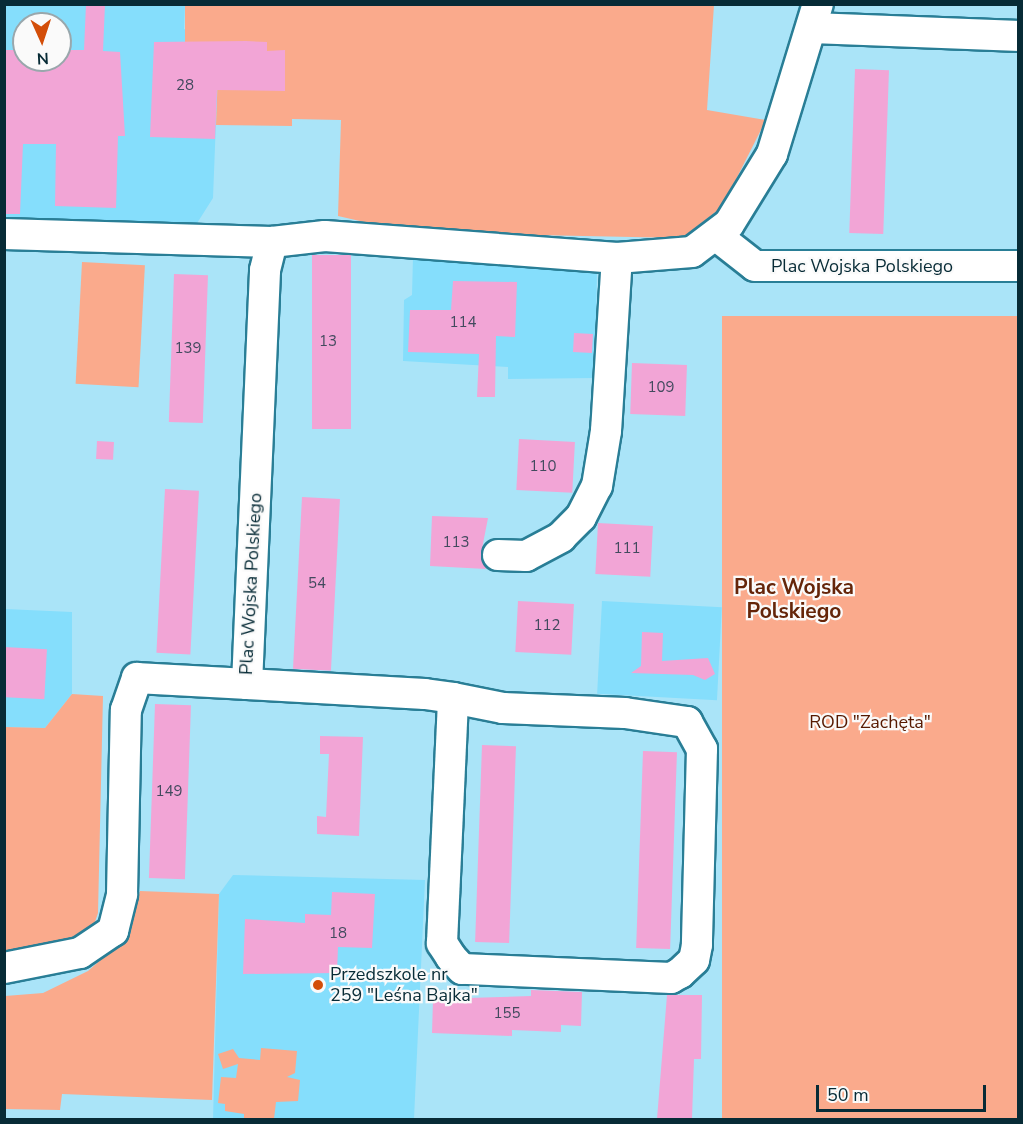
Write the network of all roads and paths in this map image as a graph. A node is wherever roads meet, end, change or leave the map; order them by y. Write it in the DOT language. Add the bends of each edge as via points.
graph roads {
  1 [pos="816,16"];
  2 [pos="1018,36"];
  3 [pos="4,234"];
  4 [pos="718,237"];
  5 [pos="272,242"];
  6 [pos="617,258"];
  7 [pos="1018,266"];
  8 [pos="498,555"];
  9 [pos="247,684"];
  10 [pos="453,698"];
  11 [pos="4,968"];
  1 -- 2 [label="street"];
  1 -- 4 [label="street" via="772,154"];
  3 -- 5 [label="street"];
  4 -- 6 [label="street" via="678,256"];
  4 -- 7 [label="street, Plac Wojska Polskiego" via="754,266"];
  5 -- 6 [label="street" via="325,236"];
  5 -- 9 [label="street, Plac Wojska Polskiego" via="265,270"];
  6 -- 8 [label="street" via="606,431 597,486 581,517 561,537 526,556"];
  9 -- 10 [label="street"];
  9 -- 11 [label="street, Plac Wojska Polskiego" via="137,678 126,710 119,915 105,938 80,953"];
  10 -- 10 [label="street" via="503,708 670,717 694,728 702,749 697,945 694,960 680,973 671,978 462,969 451,957 442,943"];
}
